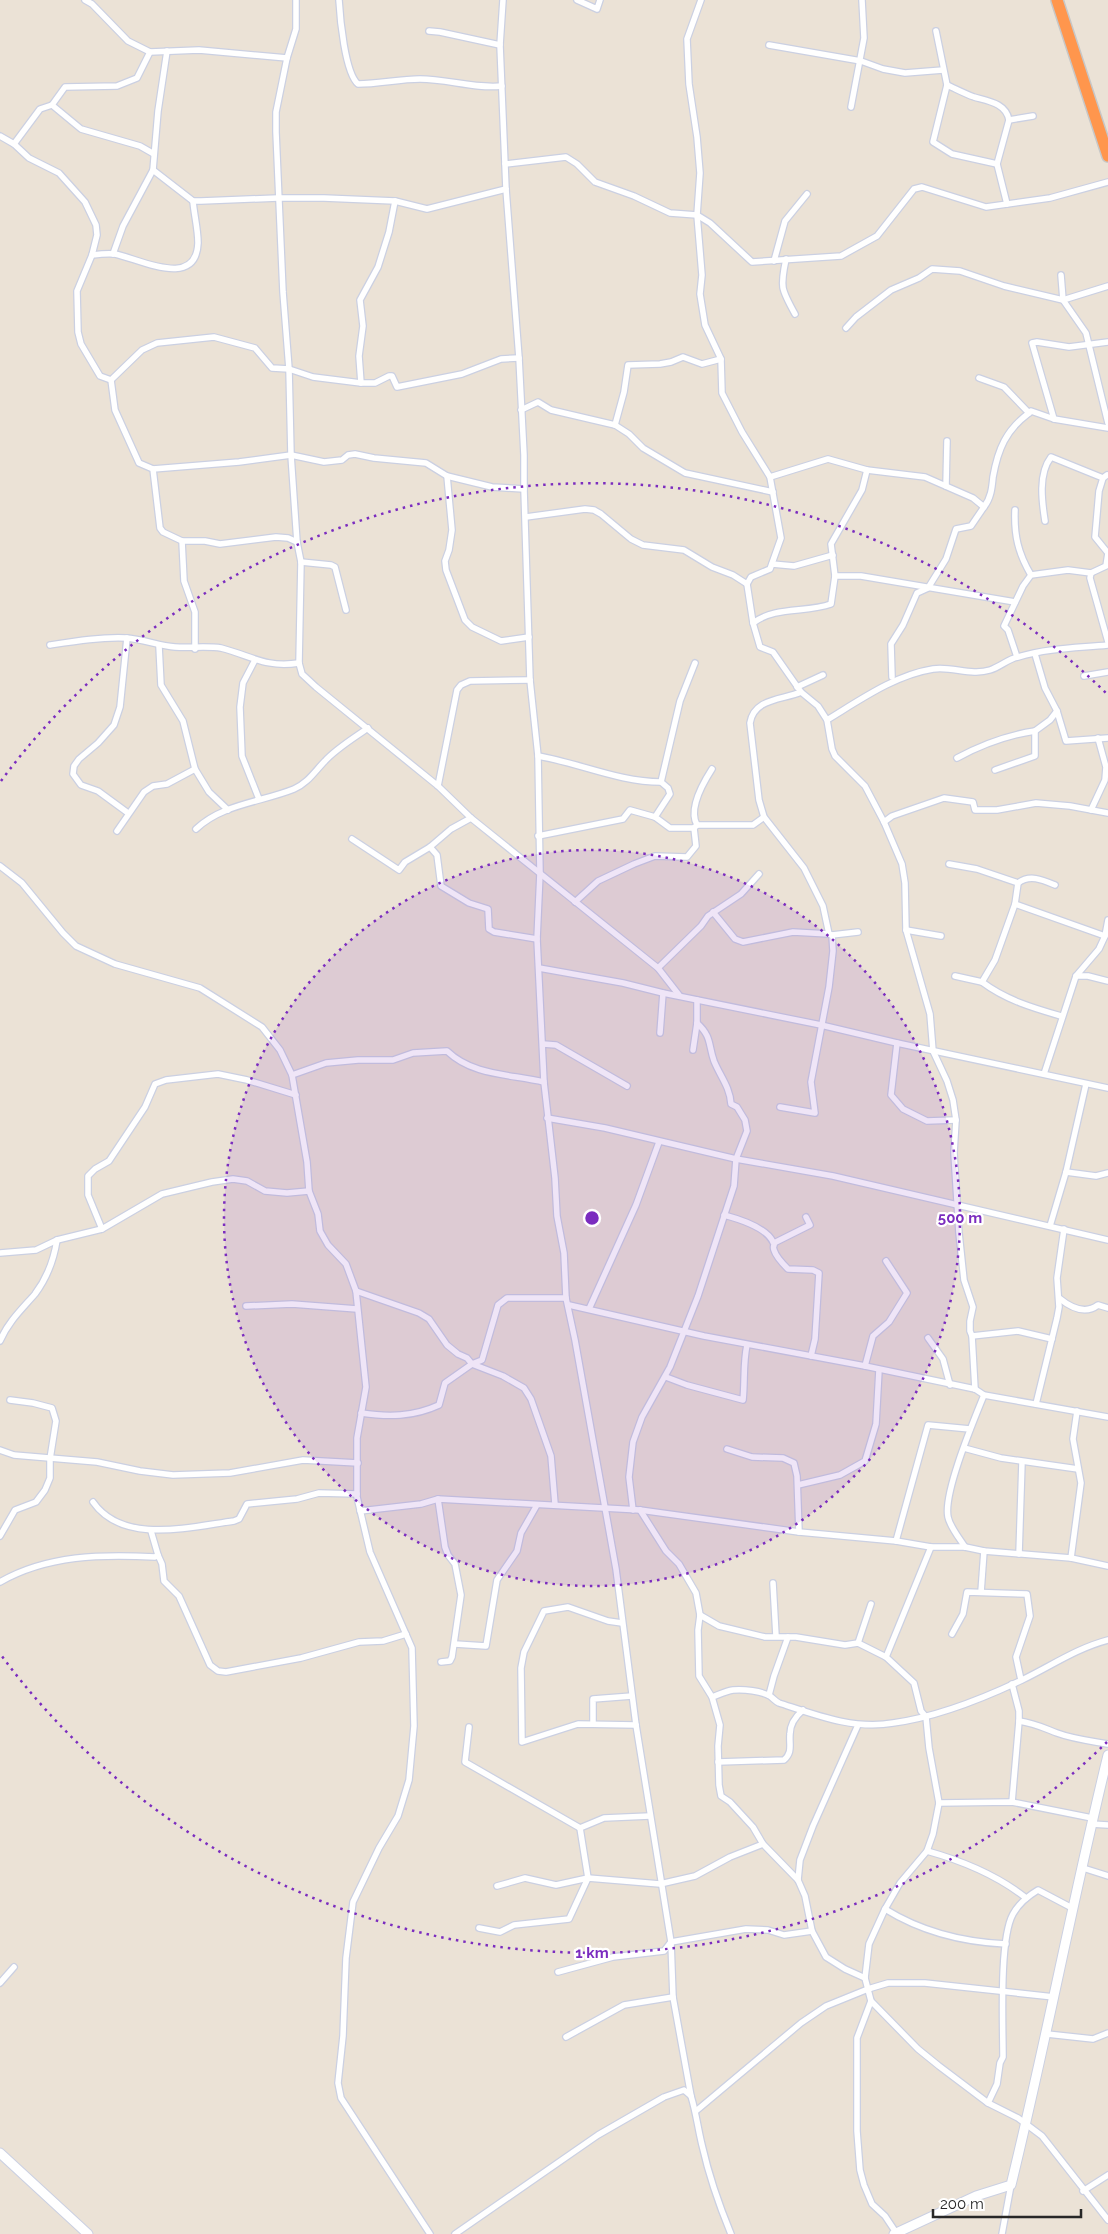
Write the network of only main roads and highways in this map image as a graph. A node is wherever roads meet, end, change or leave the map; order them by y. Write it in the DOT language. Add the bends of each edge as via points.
graph roads {
  1 [pos="1057,0"];
  2 [pos="1064,0"];
  3 [pos="1108,134"];
  4 [pos="1108,156"];
  1 -- 4 [label="highway"];
  2 -- 3 [label="highway"];
}
